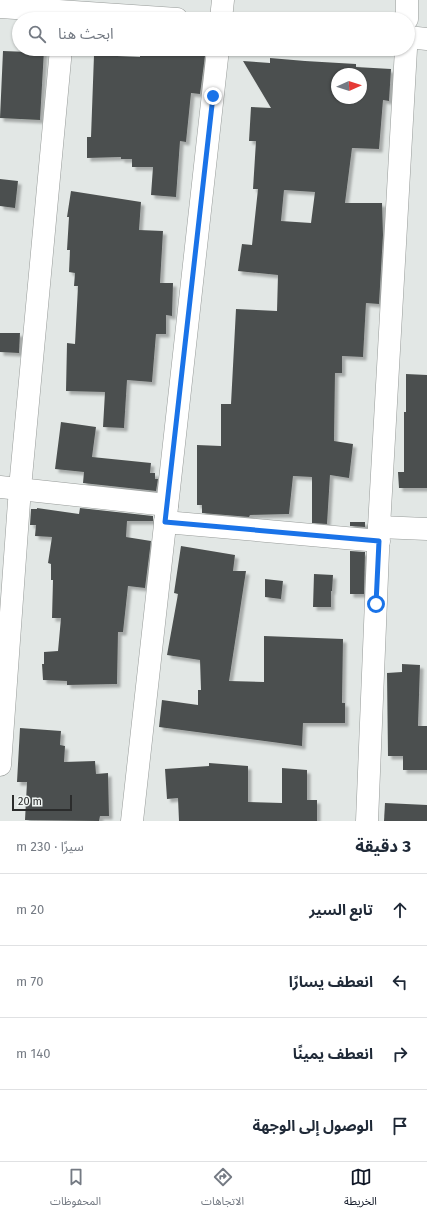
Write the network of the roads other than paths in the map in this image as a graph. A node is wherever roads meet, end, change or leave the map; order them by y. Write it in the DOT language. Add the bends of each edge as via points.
graph roads {
  1 [pos="224,0"];
  2 [pos="407,0"];
  3 [pos="0,7"];
  4 [pos="65,10"];
  5 [pos="90,12"];
  6 [pos="222,12"];
  7 [pos="407,12"];
  8 [pos="415,38"];
  9 [pos="427,39"];
  10 [pos="60,56"];
  11 [pos="217,56"];
  12 [pos="406,56"];
  13 [pos="10,488"];
  14 [pos="166,513"];
  15 [pos="427,529"];
  16 [pos="379,534"];
  17 [pos="0,764"];
  18 [pos="132,821"];
  19 [pos="367,821"];
  1 -- 6 [label="street"];
  2 -- 7 [label="street"];
  3 -- 4 [label="street"];
  4 -- 5 [label="street"];
  8 -- 9 [label="street"];
  10 -- 13 [label="street"];
  11 -- 14 [label="street"];
  12 -- 16 [label="street"];
  13 -- 14 [label="street"];
  13 -- 17 [label="street"];
  14 -- 16 [label="street"];
  14 -- 18 [label="street"];
  15 -- 16 [label="street"];
  16 -- 19 [label="street"];
}
